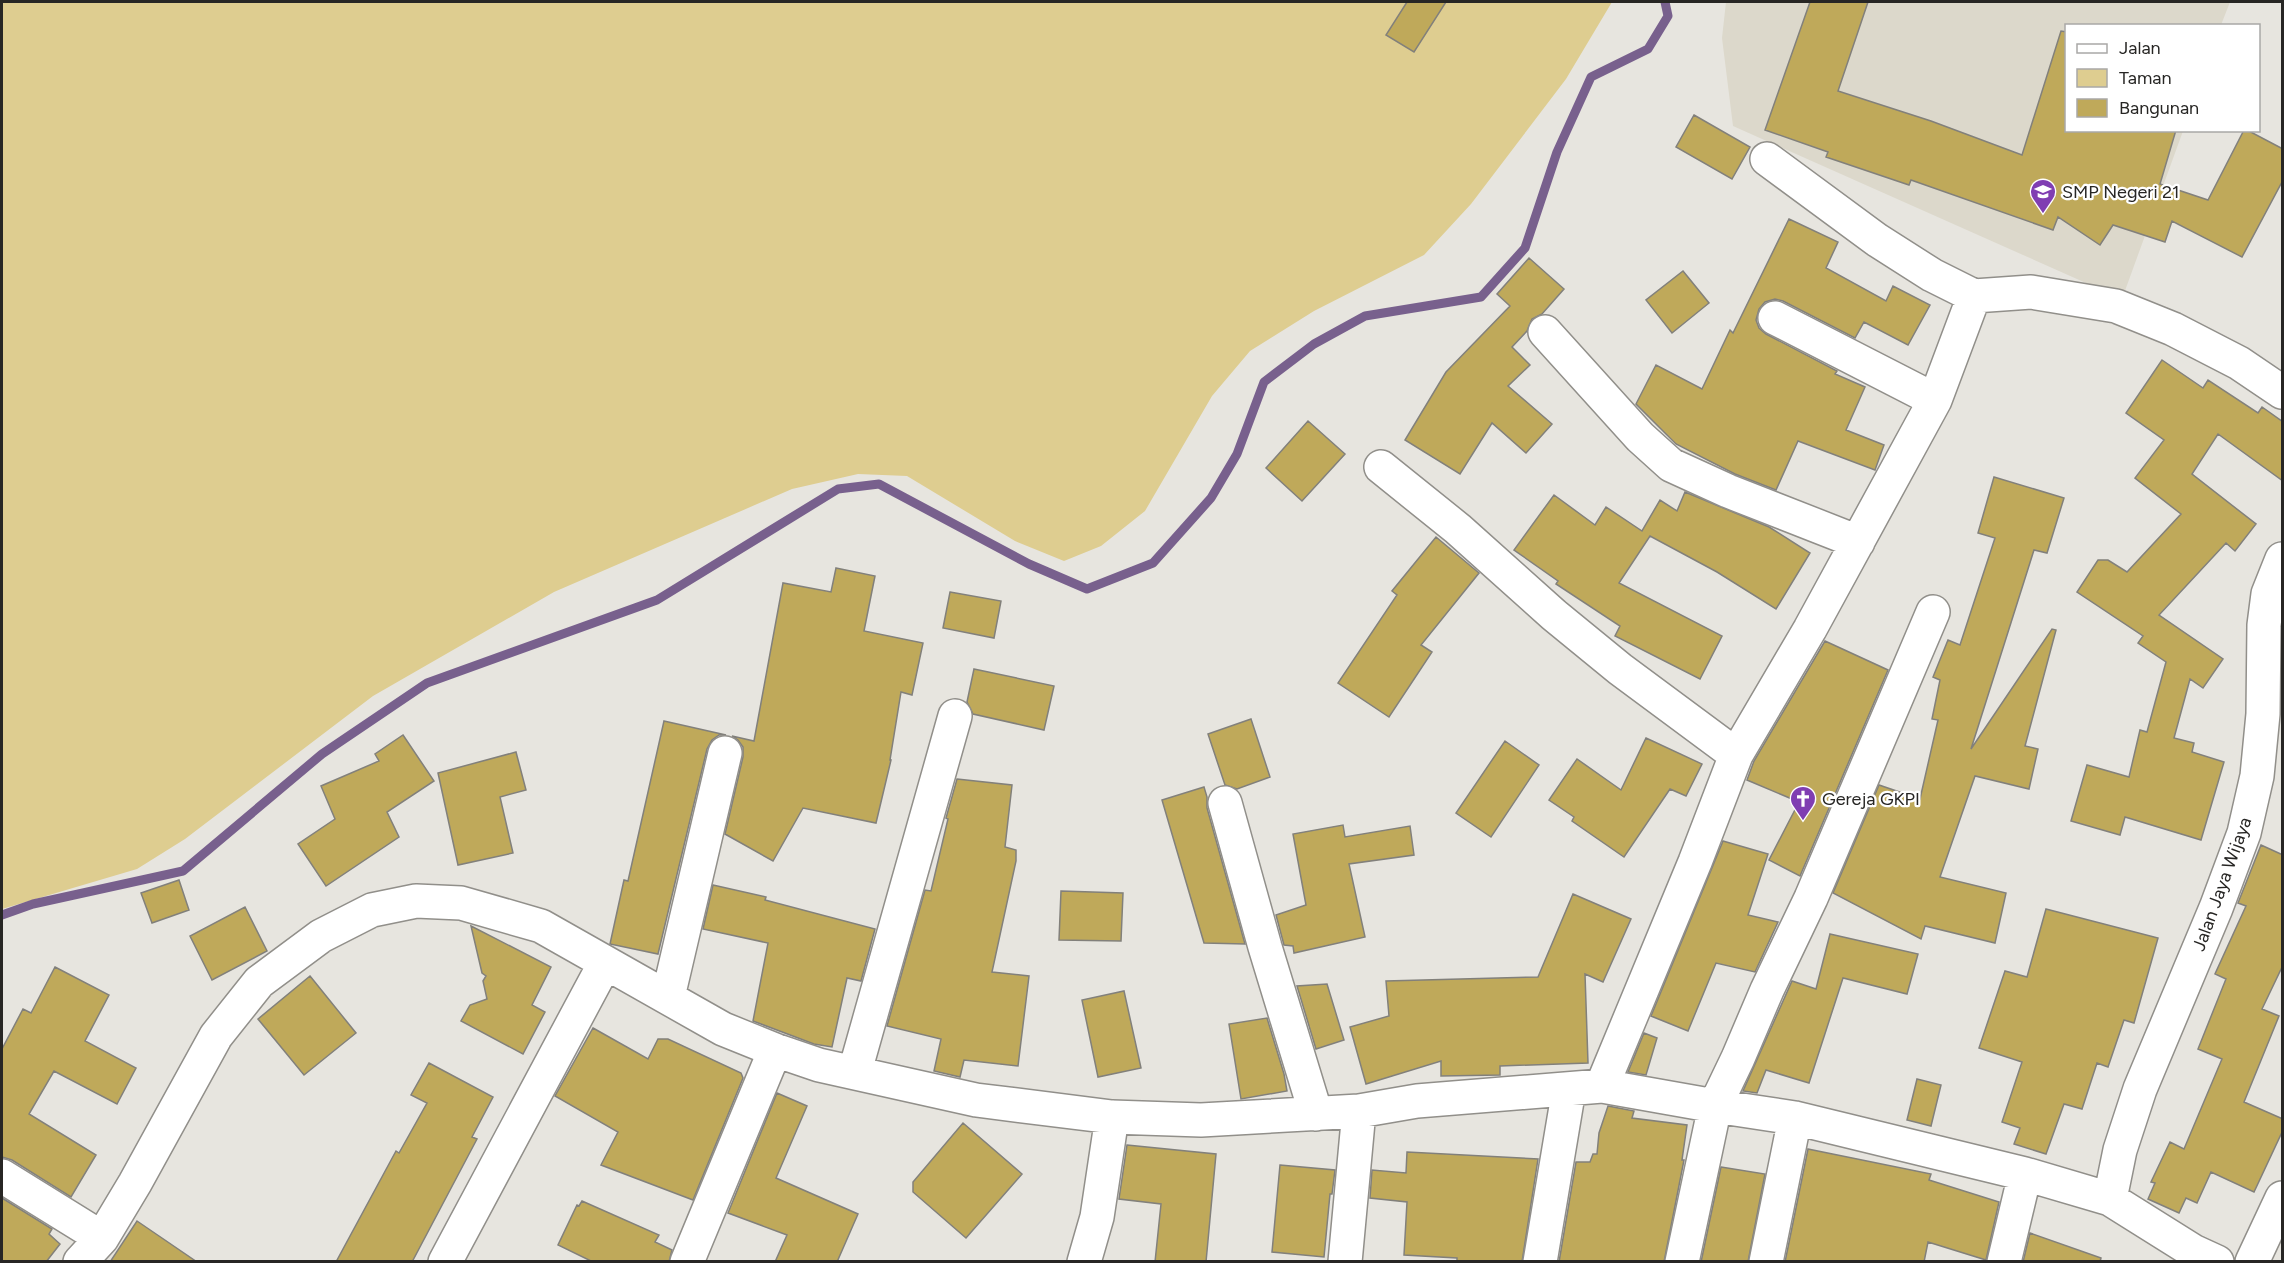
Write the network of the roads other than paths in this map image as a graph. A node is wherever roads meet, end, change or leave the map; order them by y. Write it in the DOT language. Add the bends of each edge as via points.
graph roads {
  1 [pos="1767,159"];
  2 [pos="1974,296"];
  3 [pos="1775,318"];
  4 [pos="1545,332"];
  5 [pos="2283,392"];
  6 [pos="1935,400"];
  7 [pos="1381,467"];
  8 [pos="1858,542"];
  9 [pos="2283,559"];
  10 [pos="1933,612"];
  11 [pos="955,716"];
  12 [pos="725,753"];
  13 [pos="1736,754"];
  14 [pos="1225,803"];
  15 [pos="605,963"];
  16 [pos="668,997"];
  17 [pos="775,1050"];
  18 [pos="855,1071"];
  19 [pos="1602,1086"];
  20 [pos="1569,1089"];
  21 [pos="1715,1106"];
  22 [pos="1359,1111"];
  23 [pos="1316,1114"];
  24 [pos="1112,1117"];
  25 [pos="1795,1118"];
  26 [pos="2025,1174"];
  27 [pos="2,1176"];
  28 [pos="2283,1198"];
  29 [pos="2110,1199"];
  30 [pos="102,1238"];
  31 [pos="2199,1258"];
  32 [pos="80,1262"];
  33 [pos="445,1262"];
  34 [pos="687,1262"];
  35 [pos="1084,1262"];
  36 [pos="1345,1262"];
  37 [pos="1540,1262"];
  38 [pos="1682,1262"];
  39 [pos="1766,1262"];
  40 [pos="2004,1262"];
  41 [pos="2252,1262"];
  1 -- 2 [label="street" via="1877,240"];
  2 -- 5 [label="street" via="2031,292 2116,306 2220,353"];
  2 -- 6 [label="street"];
  3 -- 6 [label="street"];
  4 -- 8 [label="street" via="1640,437 1671,465"];
  6 -- 8 [label="street"];
  7 -- 13 [label="street" via="1620,669"];
  8 -- 13 [label="street"];
  9 -- 29 [label="street, Jalan Jaya Wijaya" via="2268,594 2257,776 2244,833 2140,1089 2120,1150"];
  10 -- 21 [label="street" via="1811,898"];
  11 -- 18 [label="street"];
  12 -- 16 [label="street"];
  13 -- 19 [label="street"];
  14 -- 23 [label="street"];
  15 -- 16 [label="street"];
  15 -- 30 [label="street" via="540,926 461,903 416,901 372,910 321,936 259,982 216,1036"];
  15 -- 33 [label="street"];
  16 -- 17 [label="street" via="723,1029"];
  17 -- 18 [label="street" via="819,1065"];
  17 -- 34 [label="street"];
  18 -- 24 [label="street" via="976,1100"];
  19 -- 20 [label="street"];
  19 -- 21 [label="street"];
  20 -- 22 [label="street" via="1417,1101"];
  20 -- 37 [label="street"];
  21 -- 25 [label="street"];
  21 -- 38 [label="street"];
  22 -- 23 [label="street"];
  22 -- 36 [label="street"];
  23 -- 24 [label="street" via="1201,1120"];
  24 -- 35 [label="street" via="1097,1217"];
  25 -- 26 [label="street"];
  25 -- 39 [label="street"];
  26 -- 29 [label="street"];
  26 -- 40 [label="street"];
  27 -- 30 [label="street"];
  28 -- 41 [label="street"];
  29 -- 31 [label="street"];
  30 -- 32 [label="street"];
}
